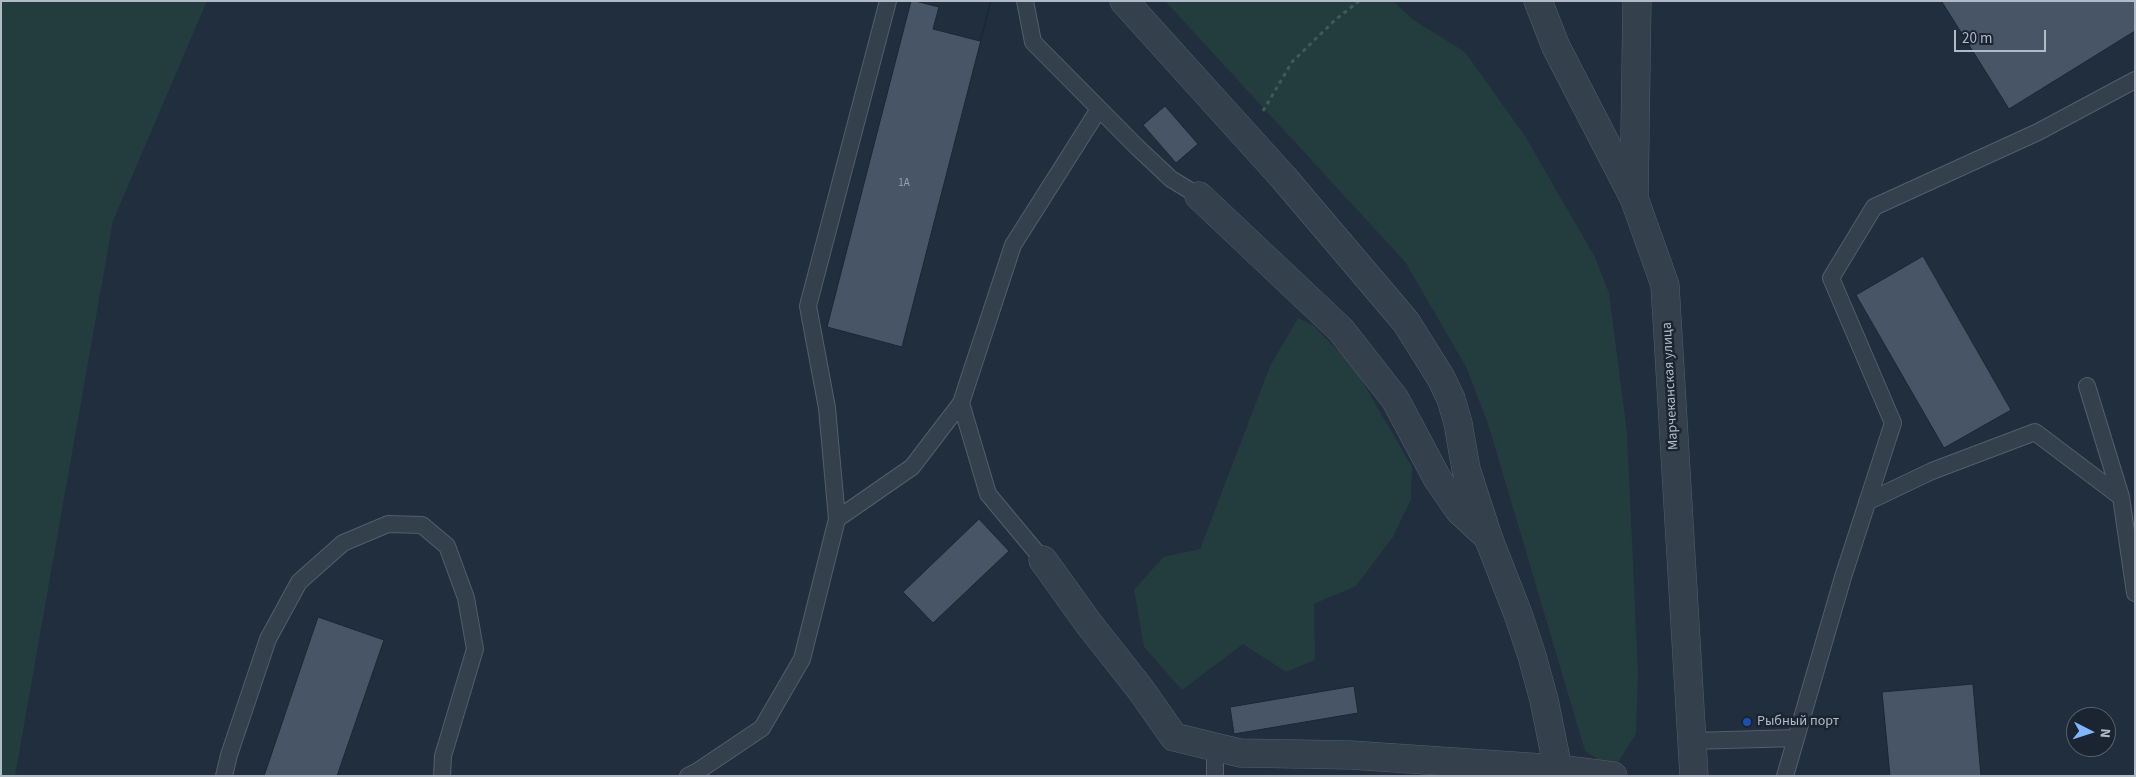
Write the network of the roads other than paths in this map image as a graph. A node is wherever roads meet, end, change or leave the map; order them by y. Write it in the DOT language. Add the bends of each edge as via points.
graph roads {
  1 [pos="888,1"];
  2 [pos="1025,1"];
  3 [pos="1124,1"];
  4 [pos="1538,1"];
  5 [pos="1637,1"];
  6 [pos="2135,80"];
  7 [pos="1099,109"];
  8 [pos="1199,196"];
  9 [pos="1634,198"];
  10 [pos="2087,386"];
  11 [pos="962,403"];
  12 [pos="2121,497"];
  13 [pos="1867,502"];
  14 [pos="837,519"];
  15 [pos="1488,537"];
  16 [pos="1043,560"];
  17 [pos="2135,594"];
  18 [pos="1796,738"];
  19 [pos="1692,741"];
  20 [pos="1215,747"];
  21 [pos="1558,769"];
  22 [pos="224,776"];
  23 [pos="442,776"];
  24 [pos="688,776"];
  25 [pos="1215,776"];
  26 [pos="1613,776"];
  27 [pos="1694,776"];
  28 [pos="1785,776"];
  1 -- 14 [label="lane" via="808,306 827,408"];
  2 -- 7 [label="lane" via="1033,42"];
  3 -- 15 [label="street" via="1302,198 1406,322 1423,347 1451,399 1466,469"];
  4 -- 9 [label="street" via="1556,47"];
  5 -- 9 [label="street, Марчеканская улица"];
  6 -- 13 [label="lane" via="2038,132 1874,207 1831,278 1893,423"];
  7 -- 8 [label="lane" via="1172,179"];
  7 -- 11 [label="lane" via="1013,245"];
  8 -- 15 [label="street" via="1341,330 1396,399 1437,478 1459,510"];
  9 -- 19 [label="street, Марчеканская улица" via="1665,285"];
  10 -- 12 [label="lane"];
  11 -- 14 [label="lane" via="912,468"];
  11 -- 16 [label="lane" via="988,494"];
  12 -- 13 [label="lane" via="2035,432 1932,470"];
  12 -- 17 [label="lane"];
  13 -- 18 [label="lane"];
  14 -- 24 [label="lane" via="802,658 762,728"];
  15 -- 21 [label="street" via="1532,656"];
  16 -- 20 [label="street" via="1174,738"];
  18 -- 19 [label="lane"];
  18 -- 28 [label="lane"];
  19 -- 27 [label="street, Марчеканская улица"];
  20 -- 21 [label="street" via="1240,753 1351,755"];
  20 -- 25 [label="lane"];
  21 -- 26 [label="street"];
  22 -- 23 [label="lane" via="268,639 299,582 343,543 388,524 422,526 447,546 466,598 475,650 443,756"];
}
